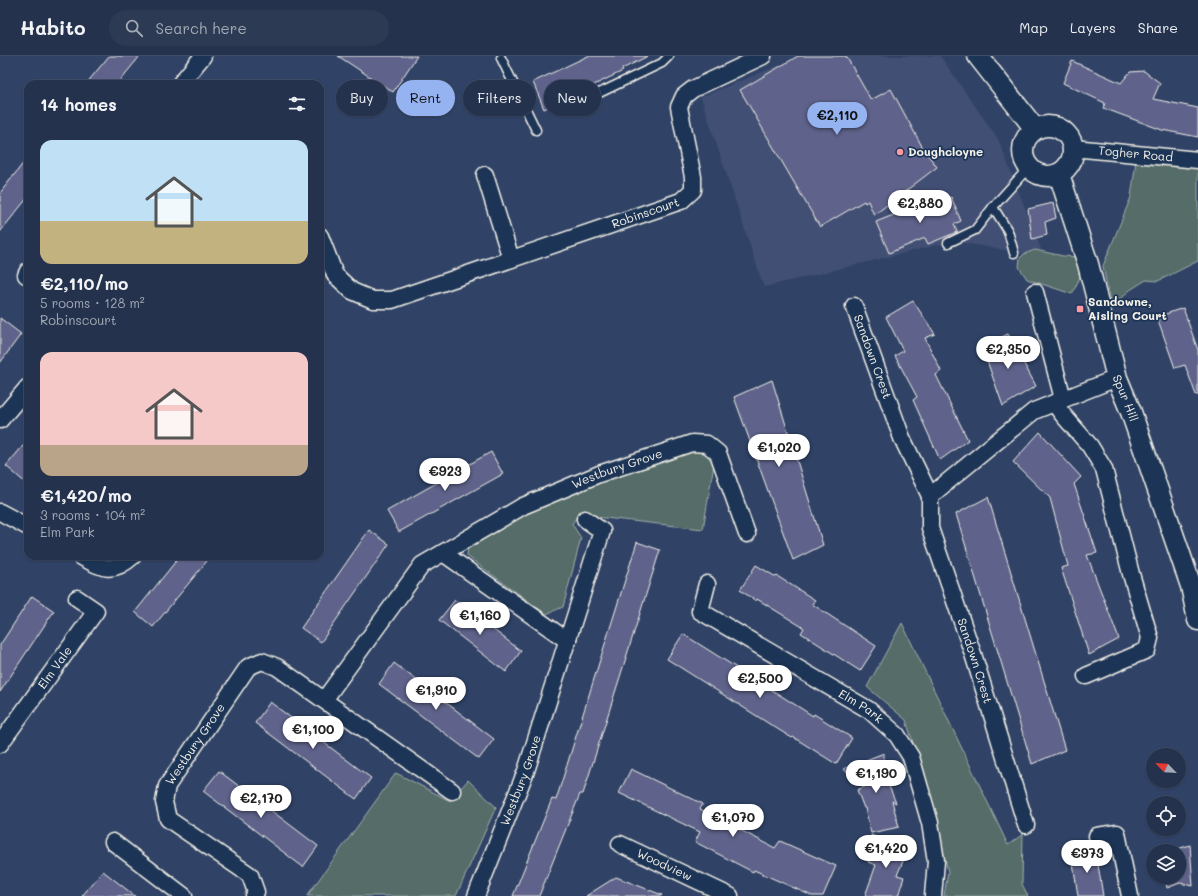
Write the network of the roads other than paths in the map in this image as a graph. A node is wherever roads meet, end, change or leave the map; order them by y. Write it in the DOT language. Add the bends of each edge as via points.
graph roads {
  1 [pos="203,56"];
  2 [pos="669,56"];
  3 [pos="762,56"];
  4 [pos="978,56"];
  5 [pos="501,57"];
  6 [pos="183,80"];
  7 [pos="601,92"];
  8 [pos="1035,129"];
  9 [pos="536,130"];
  10 [pos="1073,148"];
  11 [pos="1198,160"];
  12 [pos="1029,167"];
  13 [pos="1059,174"];
  14 [pos="485,175"];
  15 [pos="993,206"];
  16 [pos="948,243"];
  17 [pos="324,246"];
  18 [pos="1014,253"];
  19 [pos="512,259"];
  20 [pos="1035,292"];
  21 [pos="854,306"];
  22 [pos="1117,378"];
  23 [pos="24,391"];
  24 [pos="1059,401"];
  25 [pos="0,420"];
  26 [pos="930,496"];
  27 [pos="0,512"];
  28 [pos="585,519"];
  29 [pos="24,525"];
  30 [pos="747,534"];
  31 [pos="443,553"];
  32 [pos="87,560"];
  33 [pos="127,560"];
  34 [pos="707,584"];
  35 [pos="78,598"];
  36 [pos="1198,620"];
  37 [pos="568,641"];
  38 [pos="1086,676"];
  39 [pos="324,700"];
  40 [pos="0,744"];
  41 [pos="452,791"];
  42 [pos="1026,825"];
  43 [pos="1096,836"];
  44 [pos="113,842"];
  45 [pos="620,844"];
  46 [pos="184,896"];
  47 [pos="254,896"];
  48 [pos="476,896"];
  49 [pos="730,896"];
  50 [pos="933,896"];
  51 [pos="1130,896"];
  1 -- 6 [label="street"];
  2 -- 7 [label="lane" via="662,63"];
  3 -- 19 [label="street, Robinscourt" via="693,89 684,96 679,107 693,190 681,201"];
  4 -- 8 [label="street"];
  5 -- 9 [label="lane"];
  8 -- 10 [label="street" via="1047,126 1059,128 1071,139"];
  8 -- 12 [label="street" via="1029,135 1023,151"];
  10 -- 11 [label="street, Togher Road"];
  10 -- 13 [label="street" via="1071,163"];
  12 -- 13 [label="street" via="1043,175"];
  12 -- 15 [label="lane"];
  13 -- 22 [label="street, Spur Hill" via="1088,264"];
  14 -- 19 [label="street"];
  15 -- 16 [label="lane" via="975,230"];
  15 -- 18 [label="lane" via="1008,231"];
  17 -- 19 [label="street, Robinscourt" via="335,275 352,291 373,300 392,300"];
  20 -- 24 [label="street"];
  21 -- 26 [label="street, Sandown Crest" via="902,438"];
  22 -- 24 [label="street"];
  22 -- 36 [label="street, Spur Hill" via="1132,412 1191,586"];
  23 -- 25 [label="street"];
  24 -- 26 [label="street" via="1034,411"];
  24 -- 38 [label="street" via="1063,415 1090,446 1104,469 1150,638 1147,650"];
  26 -- 42 [label="street, Sandown Crest" via="930,528"];
  27 -- 29 [label="street"];
  28 -- 37 [label="street, Westbury Grove" via="602,531"];
  30 -- 31 [label="street, Westbury Grove" via="718,453 707,444 692,443 599,474 523,506"];
  31 -- 37 [label="street"];
  31 -- 39 [label="street, Westbury Grove" via="422,565"];
  32 -- 33 [label="street" via="100,567 115,568"];
  34 -- 50 [label="street, Elm Park" via="700,611 869,710 897,735 911,757 930,823 936,861"];
  35 -- 40 [label="street, Elm Vale" via="96,611"];
  37 -- 48 [label="street, Westbury Grove" via="526,771"];
  39 -- 41 [label="street, Westbury Grove"];
  39 -- 47 [label="street, Westbury Grove" via="277,667 262,661 248,667 167,786 164,802 168,819 250,875 256,892"];
  43 -- 51 [label="street" via="1118,833"];
  44 -- 46 [label="street"];
  45 -- 49 [label="street, Woodview"];
}
